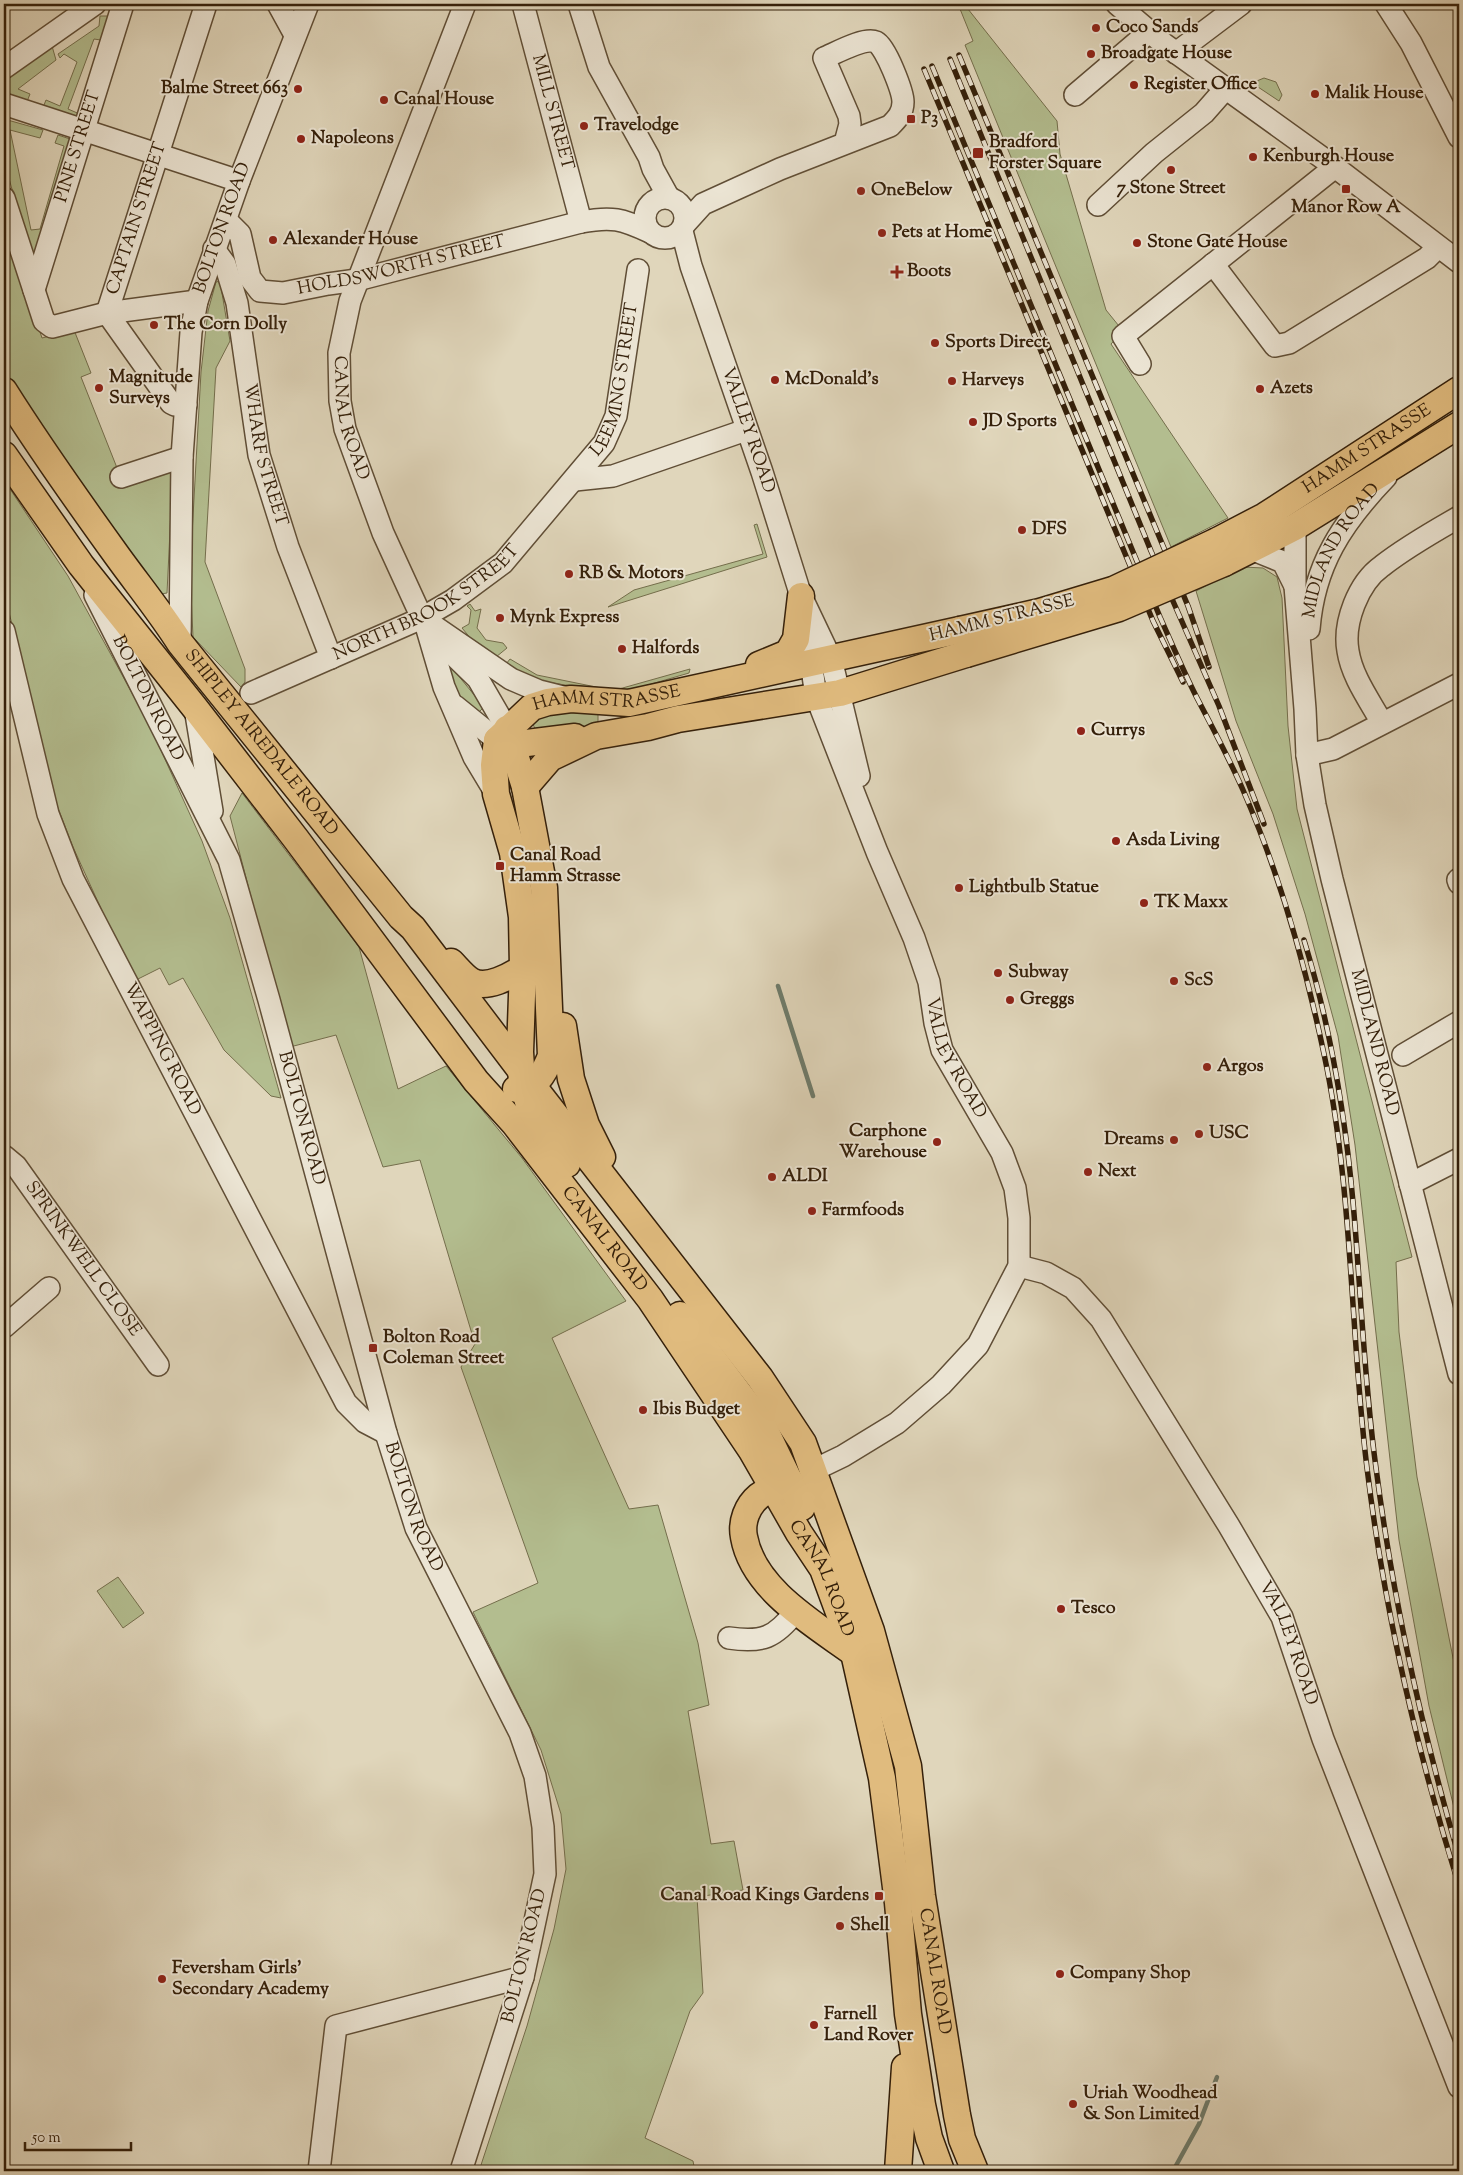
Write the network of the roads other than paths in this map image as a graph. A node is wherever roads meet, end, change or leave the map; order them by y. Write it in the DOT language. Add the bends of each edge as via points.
graph roads {
  1 [pos="95,4"];
  2 [pos="123,4"];
  3 [pos="206,4"];
  4 [pos="278,4"];
  5 [pos="308,4"];
  6 [pos="465,4"];
  7 [pos="523,4"];
  8 [pos="579,4"];
  9 [pos="1117,4"];
  10 [pos="1241,4"];
  11 [pos="1386,4"];
  12 [pos="1149,32"];
  13 [pos="295,35"];
  14 [pos="1176,53"];
  15 [pos="5,65"];
  16 [pos="1226,88"];
  17 [pos="1075,95"];
  18 [pos="4,104"];
  19 [pos="84,130"];
  20 [pos="1459,137"];
  21 [pos="845,142"];
  22 [pos="159,154"];
  23 [pos="1335,167"];
  24 [pos="240,182"];
  25 [pos="4,198"];
  26 [pos="661,202"];
  27 [pos="703,204"];
  28 [pos="1098,205"];
  29 [pos="226,220"];
  30 [pos="623,220"];
  31 [pos="581,222"];
  32 [pos="670,232"];
  33 [pos="1438,247"];
  34 [pos="214,249"];
  35 [pos="1459,262"];
  36 [pos="1213,264"];
  37 [pos="638,270"];
  38 [pos="357,280"];
  39 [pos="34,290"];
  40 [pos="197,301"];
  41 [pos="107,313"];
  42 [pos="1140,364"];
  43 [pos="1459,377"];
  44 [pos="4,391"];
  45 [pos="1450,395"];
  46 [pos="186,405"];
  47 [pos="1459,425"];
  48 [pos="746,430"];
  49 [pos="4,455"];
  50 [pos="182,457"];
  51 [pos="1400,463"];
  52 [pos="121,478"];
  53 [pos="575,480"];
  54 [pos="1317,481"];
  55 [pos="1459,517"];
  56 [pos="1295,527"];
  57 [pos="1251,549"];
  58 [pos="1220,552"];
  59 [pos="81,565"];
  60 [pos="1295,586"];
  61 [pos="801,596"];
  62 [pos="425,623"];
  63 [pos="4,630"];
  64 [pos="963,642"];
  65 [pos="180,643"];
  66 [pos="331,658"];
  67 [pos="822,679"];
  68 [pos="1459,684"];
  69 [pos="701,686"];
  70 [pos="251,693"];
  71 [pos="571,699"];
  72 [pos="451,702"];
  73 [pos="195,708"];
  74 [pos="1306,709"];
  75 [pos="1382,723"];
  76 [pos="596,736"];
  77 [pos="505,738"];
  78 [pos="1307,755"];
  79 [pos="525,787"];
  80 [pos="496,794"];
  81 [pos="216,831"];
  82 [pos="413,928"];
  83 [pos="545,930"];
  84 [pos="523,968"];
  85 [pos="1459,1022"];
  86 [pos="1403,1055"];
  87 [pos="476,1081"];
  88 [pos="526,1082"];
  89 [pos="4,1156"];
  90 [pos="1459,1159"];
  91 [pos="1410,1184"];
  92 [pos="631,1214"];
  93 [pos="1019,1266"];
  94 [pos="49,1288"];
  95 [pos="1451,1308"];
  96 [pos="4,1327"];
  97 [pos="1456,1352"];
  98 [pos="158,1365"];
  99 [pos="1459,1374"];
  100 [pos="386,1434"];
  101 [pos="814,1470"];
  102 [pos="782,1484"];
  103 [pos="796,1611"];
  104 [pos="729,1638"];
  105 [pos="854,1653"];
  106 [pos="523,1977"];
  107 [pos="908,2014"];
  108 [pos="1459,2088"];
  109 [pos="971,2163"];
  110 [pos="939,2166"];
  111 [pos="319,2171"];
  112 [pos="461,2171"];
  113 [pos="898,2171"];
  114 [pos="912,2171"];
  1 -- 15 [label="street"];
  2 -- 19 [label="street, PINE STREET"];
  3 -- 22 [label="street, CAPTAIN STREET"];
  4 -- 13 [label="street"];
  5 -- 13 [label="street, BOLTON ROAD"];
  6 -- 38 [label="street, CANAL ROAD"];
  7 -- 31 [label="street, MILL STREET"];
  8 -- 26 [label="street" via="596,62 649,157"];
  9 -- 12 [label="street"];
  10 -- 14 [label="street"];
  11 -- 20 [label="street" via="1411,43"];
  12 -- 14 [label="street"];
  12 -- 17 [label="street"];
  13 -- 24 [label="street, BOLTON ROAD"];
  14 -- 16 [label="street"];
  16 -- 23 [label="street"];
  16 -- 28 [label="street" via="1204,113 1154,153"];
  18 -- 19 [label="street"];
  19 -- 22 [label="street"];
  19 -- 39 [label="street, PINE STREET"];
  21 -- 21 [label="street" via="850,124 824,58 862,42 876,42 885,53 902,94 902,111 890,126"];
  21 -- 27 [label="street"];
  22 -- 24 [label="street"];
  22 -- 41 [label="street, CAPTAIN STREET"];
  23 -- 33 [label="street"];
  23 -- 36 [label="street"];
  24 -- 29 [label="street, BOLTON ROAD"];
  25 -- 39 [label="street"];
  26 -- 27 [label="street"];
  26 -- 30 [label="street, HOLDSWORTH STREET"];
  26 -- 32 [label="street" via="684,211"];
  26 -- 32 [label="street" via="645,220"];
  27 -- 32 [label="street"];
  29 -- 34 [label="street, BOLTON ROAD"];
  29 -- 38 [label="street, HOLDSWORTH STREET" via="240,234 250,278 260,291 282,293"];
  30 -- 31 [label="street, HOLDSWORTH STREET"];
  30 -- 32 [label="street, HOLDSWORTH STREET"];
  31 -- 38 [label="street, HOLDSWORTH STREET"];
  32 -- 48 [label="street, VALLEY ROAD" via="691,266"];
  33 -- 35 [label="street"];
  33 -- 36 [label="street" via="1427,258 1289,343 1275,346"];
  34 -- 40 [label="street, BOLTON ROAD"];
  34 -- 66 [label="street, WHARF STREET" via="225,264 237,303 259,455 288,548"];
  36 -- 42 [label="street" via="1123,336"];
  37 -- 53 [label="street, LEEMING STREET" via="616,416 604,443"];
  38 -- 62 [label="street, CANAL ROAD" via="339,353 340,401 345,429 383,533"];
  39 -- 41 [label="street" via="44,320 52,327"];
  40 -- 41 [label="street"];
  40 -- 46 [label="street, BOLTON ROAD" via="191,332"];
  41 -- 46 [label="street, CAPTAIN STREET" via="171,403"];
  43 -- 45 [label="street"];
  44 -- 65 [label="main road, SHIPLEY AIREDALE ROAD"];
  45 -- 54 [label="main road, HAMM STRASSE"];
  46 -- 50 [label="street, BOLTON ROAD"];
  47 -- 51 [label="main road, HAMM STRASSE"];
  48 -- 53 [label="street" via="613,476"];
  48 -- 61 [label="street, VALLEY ROAD"];
  49 -- 59 [label="main road, SHIPLEY AIREDALE ROAD"];
  50 -- 52 [label="street"];
  50 -- 65 [label="street, BOLTON ROAD"];
  51 -- 56 [label="main road, HAMM STRASSE"];
  51 -- 74 [label="street, MIDLAND ROAD" via="1338,535 1318,577 1311,604"];
  53 -- 62 [label="street, NORTH BROOK STREET" via="503,563"];
  54 -- 56 [label="main road"];
  54 -- 58 [label="main road, HAMM STRASSE"];
  55 -- 75 [label="street" via="1380,566 1366,584 1347,626 1353,669"];
  56 -- 57 [label="main road, HAMM STRASSE"];
  56 -- 60 [label="street, MIDLAND ROAD"];
  57 -- 58 [label="main road, HAMM STRASSE"];
  57 -- 60 [label="street, MIDLAND ROAD" via="1283,562"];
  58 -- 64 [label="main road, HAMM STRASSE, bridge" via="1118,608"];
  59 -- 73 [label="main road, SHIPLEY AIREDALE ROAD"];
  59 -- 81 [label="street, BOLTON ROAD"];
  60 -- 74 [label="street, MIDLAND ROAD"];
  61 -- 67 [label="street, VALLEY ROAD"];
  61 -- 69 [label="main road" via="796,639 788,653"];
  62 -- 66 [label="street, NORTH BROOK STREET"];
  62 -- 71 [label="street" via="511,679 539,691"];
  62 -- 72 [label="street, CANAL ROAD"];
  62 -- 77 [label="street, CANAL ROAD" via="478,679"];
  63 -- 100 [label="street, WAPPING ROAD" via="48,814 73,879 346,1403 365,1422"];
  64 -- 67 [label="main road, HAMM STRASSE"];
  64 -- 67 [label="main road, HAMM STRASSE"];
  65 -- 73 [label="main road"];
  65 -- 82 [label="main road, SHIPLEY AIREDALE ROAD"];
  66 -- 70 [label="street, NORTH BROOK STREET"];
  67 -- 69 [label="main road, HAMM STRASSE"];
  67 -- 76 [label="main road, HAMM STRASSE"];
  67 -- 93 [label="street, VALLEY ROAD" via="877,852 929,982 942,1050 1002,1154 1015,1188"];
  68 -- 75 [label="street"];
  69 -- 71 [label="main road, HAMM STRASSE" via="629,703"];
  71 -- 77 [label="main road, HAMM STRASSE" via="532,707"];
  72 -- 77 [label="street"];
  72 -- 80 [label="street, CANAL ROAD" via="474,758"];
  73 -- 81 [label="street, BOLTON ROAD"];
  73 -- 87 [label="main road, SHIPLEY AIREDALE ROAD" via="383,953"];
  74 -- 78 [label="street, MIDLAND ROAD"];
  75 -- 78 [label="street" via="1333,748"];
  76 -- 77 [label="main road"];
  76 -- 79 [label="main road, HAMM STRASSE" via="550,758"];
  77 -- 79 [label="main road, CANAL ROAD"];
  77 -- 80 [label="main road" via="494,765"];
  78 -- 91 [label="street, MIDLAND ROAD" via="1332,879"];
  79 -- 83 [label="main road, CANAL ROAD" via="544,888"];
  80 -- 84 [label="main road, CANAL ROAD" via="513,854 522,917"];
  81 -- 100 [label="street, BOLTON ROAD" via="229,860"];
  82 -- 84 [label="main road" via="472,982 487,983"];
  82 -- 88 [label="main road, SHIPLEY AIREDALE ROAD"];
  83 -- 88 [label="main road, CANAL ROAD" via="551,1056 544,1073"];
  83 -- 92 [label="main road, CANAL ROAD" via="555,956 571,1079 586,1125"];
  84 -- 88 [label="main road, CANAL ROAD"];
  85 -- 86 [label="street"];
  87 -- 88 [label="main road" via="514,1089"];
  87 -- 102 [label="main road, CANAL ROAD" via="514,1123 650,1299 752,1450"];
  88 -- 92 [label="main road, CANAL ROAD"];
  88 -- 102 [label="main road" via="530,1108 549,1140 762,1424"];
  89 -- 98 [label="street, SPRINKWELL CLOSE" via="16,1166"];
  90 -- 91 [label="street"];
  91 -- 95 [label="street, MIDLAND ROAD"];
  92 -- 101 [label="main road, CANAL ROAD" via="784,1413 803,1443"];
  93 -- 101 [label="street, VALLEY ROAD" via="978,1345 941,1385 897,1423 844,1456"];
  93 -- 108 [label="street, VALLEY ROAD" via="1046,1273 1073,1288 1101,1319 1282,1617 1323,1739"];
  94 -- 96 [label="street"];
  95 -- 97 [label="street, MIDLAND ROAD"];
  97 -- 99 [label="street, MIDLAND ROAD"];
  100 -- 106 [label="street, BOLTON ROAD" via="416,1528 520,1733 535,1776 543,1827 545,1874"];
  101 -- 102 [label="main road"];
  101 -- 109 [label="main road, CANAL ROAD" via="871,1631 908,1766 922,1896 957,2115"];
  102 -- 103 [label="main road" via="758,1496 749,1508 742,1529 753,1562 764,1580"];
  102 -- 105 [label="main road, CANAL ROAD" via="811,1527"];
  103 -- 104 [label="street" via="782,1628 762,1639"];
  103 -- 105 [label="main road"];
  105 -- 107 [label="main road, CANAL ROAD" via="882,1778"];
  106 -- 111 [label="street" via="336,2026"];
  106 -- 112 [label="street, BOLTON ROAD"];
  107 -- 110 [label="main road, CANAL ROAD" via="922,2105"];
  107 -- 113 [label="main road"];
  109 -- 110 [label="main road"];
  110 -- 114 [label="main road"];
}
